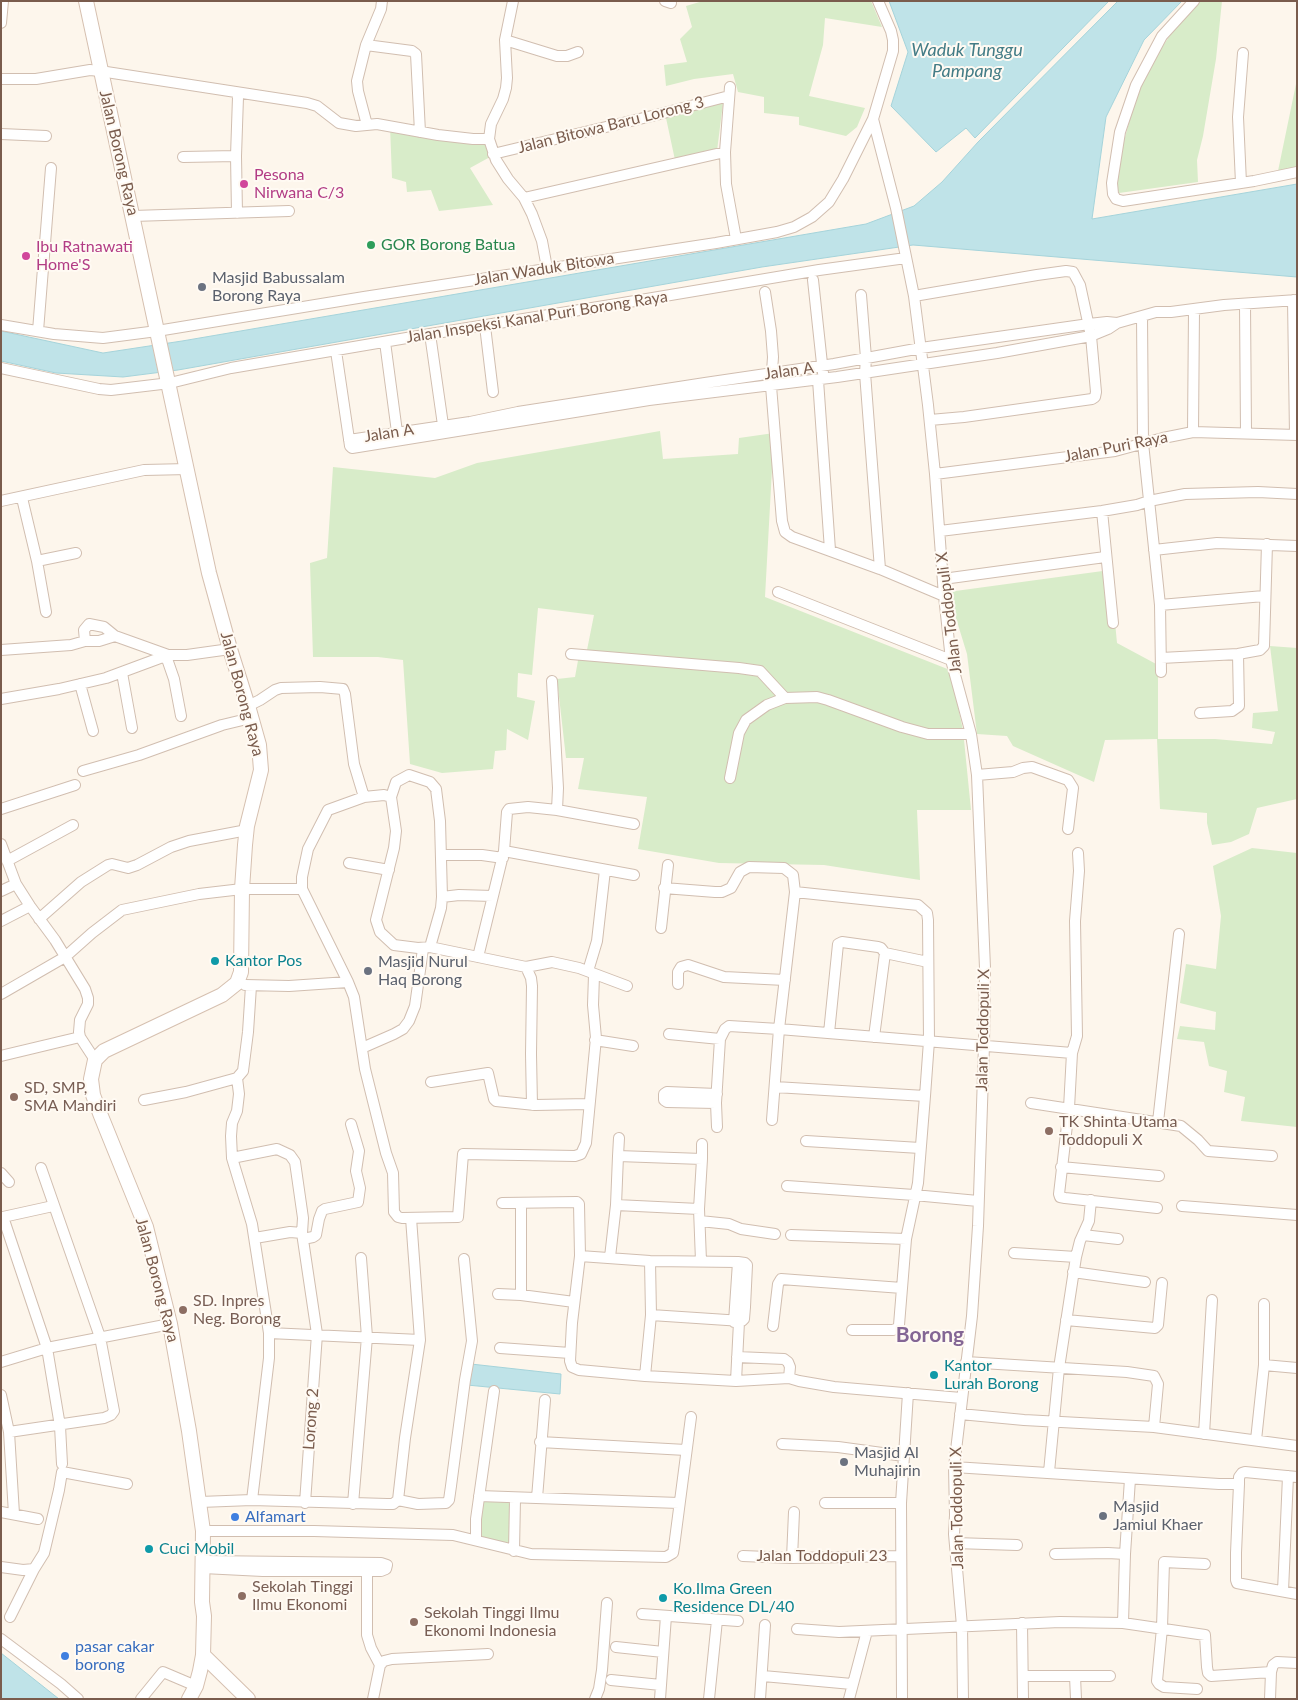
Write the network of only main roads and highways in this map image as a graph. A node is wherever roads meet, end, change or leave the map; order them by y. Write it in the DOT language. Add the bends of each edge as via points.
graph roads {
  1 [pos="86,1"];
  2 [pos="203,1655"];
  3 [pos="189,1699"];
  4 [pos="248,1699"];
  1 -- 2 [label="main road, Jalan Borong Raya" via="209,573 259,744 261,770 243,862 241,972 244,984 109,1048 95,1060 92,1079 93,1095 146,1227 182,1383 203,1531"];
  2 -- 3 [label="main road, Jalan Borong Raya" via="196,1686"];
  2 -- 4 [label="main road"];
}
